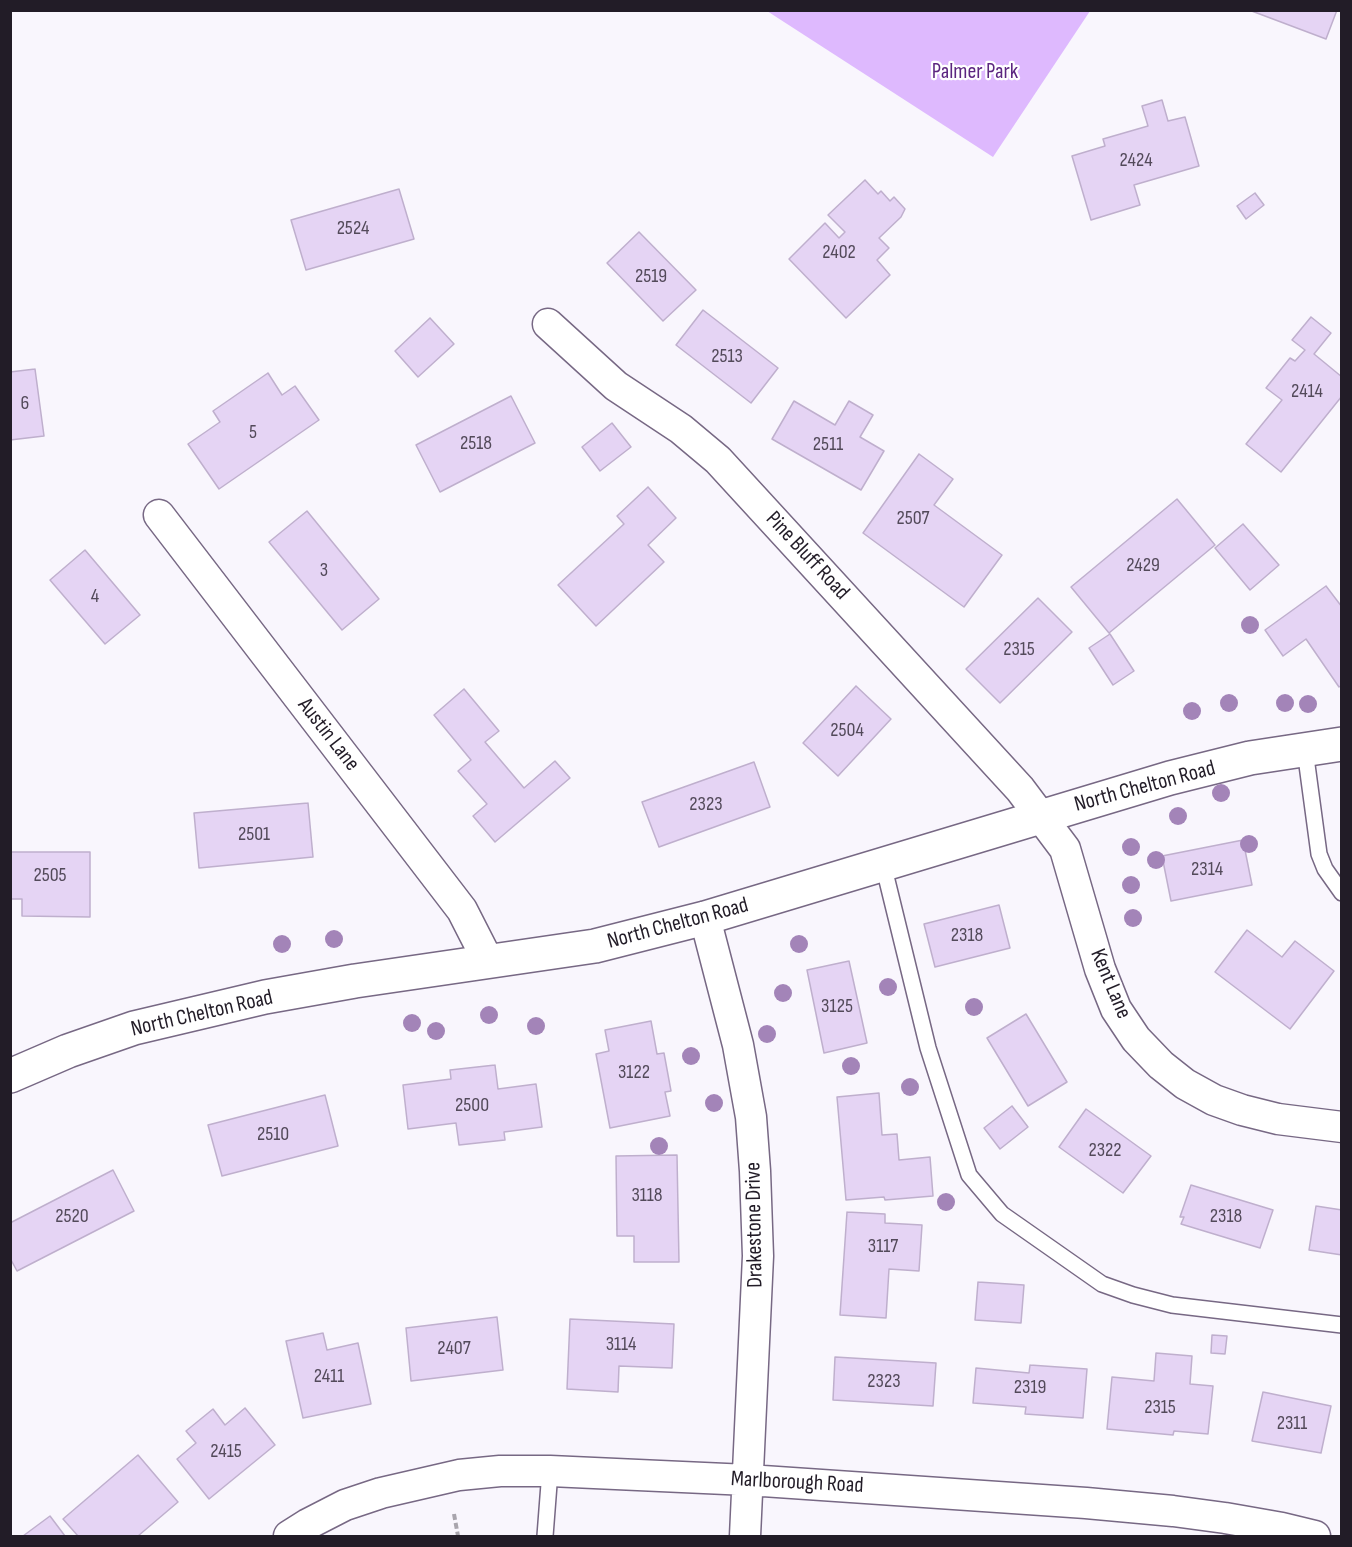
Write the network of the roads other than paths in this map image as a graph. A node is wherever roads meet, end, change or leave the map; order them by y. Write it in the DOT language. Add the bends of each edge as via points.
graph roads {
  1 [pos="548,324"];
  2 [pos="159,515"];
  3 [pos="1341,744"];
  4 [pos="1305,750"];
  5 [pos="1040,816"];
  6 [pos="884,864"];
  7 [pos="1341,893"];
  8 [pos="705,918"];
  9 [pos="488,961"];
  10 [pos="10,1076"];
  11 [pos="1341,1127"];
  12 [pos="1341,1325"];
  13 [pos="550,1471"];
  14 [pos="748,1480"];
  15 [pos="289,1536"];
  16 [pos="545,1536"];
  17 [pos="745,1536"];
  18 [pos="1315,1536"];
  1 -- 5 [label="street, Pine Bluff Road" via="616,386 681,429 718,460 1020,789"];
  2 -- 9 [label="street, Austin Lane" via="462,910"];
  3 -- 4 [label="street, North Chelton Road"];
  4 -- 5 [label="street, North Chelton Road" via="1182,775"];
  4 -- 7 [label="lane" via="1319,855"];
  5 -- 6 [label="street, North Chelton Road"];
  5 -- 11 [label="street, Kent Lane" via="1065,849 1100,969 1116,1009 1136,1039 1161,1065 1195,1090 1242,1110"];
  6 -- 8 [label="street, North Chelton Road"];
  6 -- 12 [label="lane" via="928,1048 969,1175 1002,1214 1102,1284 1132,1295 1172,1305"];
  8 -- 9 [label="street, North Chelton Road" via="595,946"];
  8 -- 14 [label="street, Drakestone Drive" via="738,1045 755,1172 758,1256"];
  9 -- 10 [label="street, North Chelton Road" via="265,997 134,1028"];
  13 -- 14 [label="street, Marlborough Road"];
  13 -- 15 [label="street, Marlborough Road" via="469,1474 401,1488 345,1505"];
  13 -- 16 [label="lane"];
  14 -- 17 [label="street, Drakestone Drive"];
  14 -- 18 [label="street, Marlborough Road" via="1173,1511"];
}
